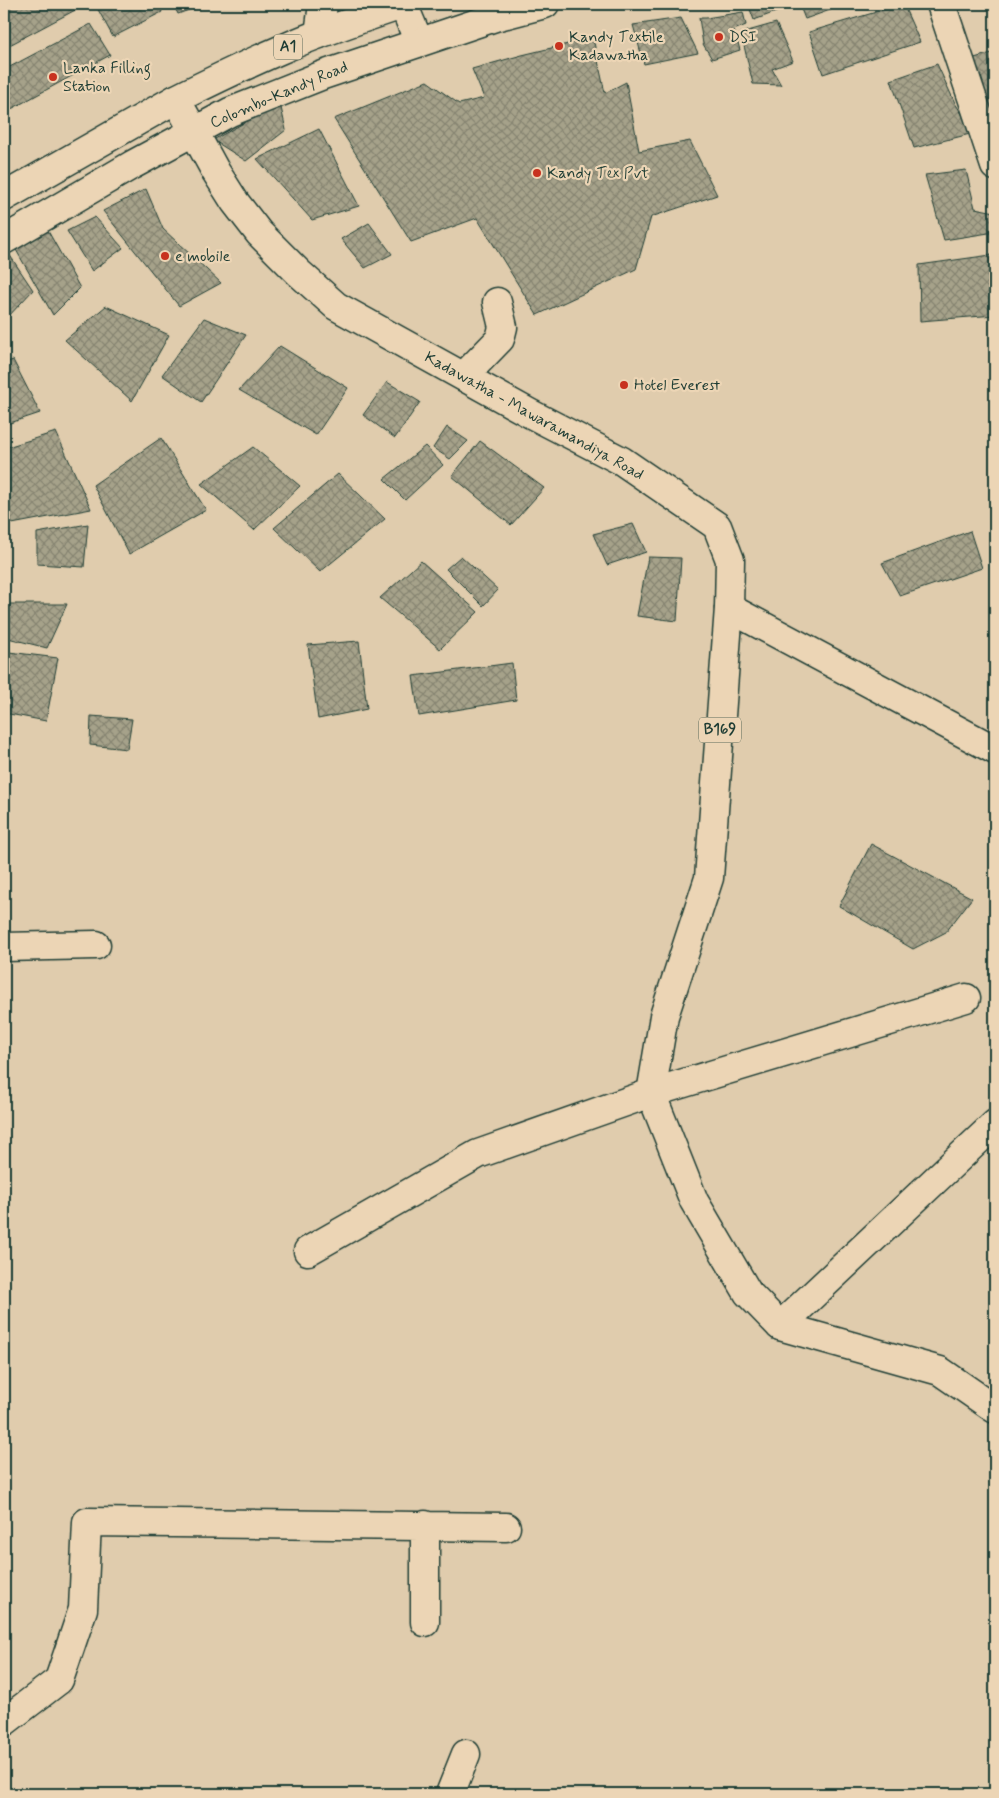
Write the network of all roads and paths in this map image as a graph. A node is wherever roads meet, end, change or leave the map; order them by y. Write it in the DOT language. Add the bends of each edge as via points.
graph roads {
  1 [pos="322,4"];
  2 [pos="404,4"];
  3 [pos="544,4"];
  4 [pos="941,4"];
  5 [pos="493,10"];
  6 [pos="319,34"];
  7 [pos="419,42"];
  8 [pos="176,99"];
  9 [pos="194,132"];
  10 [pos="995,166"];
  11 [pos="4,196"];
  12 [pos="4,240"];
  13 [pos="497,302"];
  14 [pos="464,376"];
  15 [pos="729,608"];
  16 [pos="995,750"];
  17 [pos="96,945"];
  18 [pos="4,947"];
  19 [pos="966,998"];
  20 [pos="651,1093"];
  21 [pos="995,1124"];
  22 [pos="308,1251"];
  23 [pos="780,1326"];
  24 [pos="995,1409"];
  25 [pos="425,1525"];
  26 [pos="506,1526"];
  27 [pos="425,1622"];
  28 [pos="4,1722"];
  29 [pos="466,1754"];
  30 [pos="450,1794"];
  1 -- 6 [label="main road"];
  2 -- 6 [label="main road, A1"];
  2 -- 7 [label="main road"];
  3 -- 5 [label="main road, Colombo-Kandy Road / A1"];
  4 -- 10 [label="main road"];
  5 -- 7 [label="main road, Colombo-Kandy Road / A1"];
  6 -- 8 [label="main road, A1"];
  7 -- 9 [label="main road, Colombo-Kandy Road / A1" via="230,112"];
  8 -- 9 [label="main road, Kadawatha - Mawaramandiya Road"];
  8 -- 11 [label="main road, A1"];
  9 -- 12 [label="main road, Colombo-Kandy Road / A1"];
  9 -- 14 [label="main road, Kadawatha - Mawaramandiya Road / B169" via="235,202 259,233 306,280 336,306"];
  13 -- 14 [label="main road" via="503,327 500,339"];
  14 -- 15 [label="main road, Kadawatha - Mawaramandiya Road / B169" via="622,461 717,526 730,560"];
  15 -- 16 [label="main road"];
  15 -- 20 [label="main road, Kadawatha - Mawaramandiya Road / B169" via="709,878 664,1016"];
  17 -- 18 [label="main road"];
  19 -- 20 [label="main road"];
  20 -- 22 [label="main road" via="478,1154"];
  20 -- 23 [label="main road" via="694,1201 748,1293"];
  21 -- 23 [label="main road"];
  23 -- 24 [label="main road" via="940,1371"];
  25 -- 26 [label="main road"];
  25 -- 27 [label="main road"];
  25 -- 28 [label="main road" via="87,1522 83,1609 59,1680"];
  29 -- 30 [label="main road"];
}
